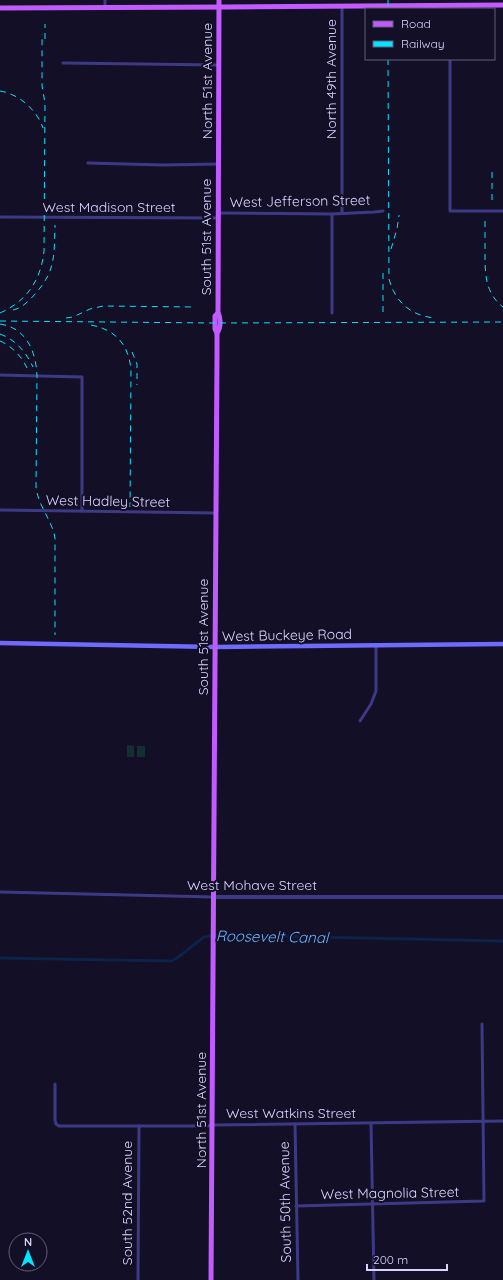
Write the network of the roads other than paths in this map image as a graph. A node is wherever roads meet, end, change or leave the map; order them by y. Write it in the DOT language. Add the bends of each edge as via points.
graph roads {
  1 [pos="105,0"];
  2 [pos="219,0"];
  3 [pos="503,5"];
  4 [pos="342,6"];
  5 [pos="105,7"];
  6 [pos="450,7"];
  7 [pos="0,8"];
  8 [pos="220,8"];
  9 [pos="450,60"];
  10 [pos="63,63"];
  11 [pos="219,64"];
  12 [pos="88,163"];
  13 [pos="219,163"];
  14 [pos="383,211"];
  15 [pos="503,211"];
  16 [pos="342,213"];
  17 [pos="332,214"];
  18 [pos="218,216"];
  19 [pos="0,217"];
  20 [pos="332,313"];
  21 [pos="0,375"];
  22 [pos="0,510"];
  23 [pos="82,511"];
  24 [pos="216,513"];
  25 [pos="0,643"];
  26 [pos="503,644"];
  27 [pos="376,645"];
  28 [pos="215,647"];
  29 [pos="360,721"];
  30 [pos="0,892"];
  31 [pos="214,897"];
  32 [pos="503,897"];
  33 [pos="214,940"];
  34 [pos="482,1024"];
  35 [pos="55,1084"];
  36 [pos="484,1121"];
  37 [pos="503,1121"];
  38 [pos="371,1123"];
  39 [pos="295,1124"];
  40 [pos="212,1125"];
  41 [pos="139,1126"];
  42 [pos="372,1204"];
  43 [pos="296,1206"];
  44 [pos="138,1280"];
  45 [pos="212,1280"];
  46 [pos="298,1280"];
  47 [pos="374,1280"];
  1 -- 5 [label="street"];
  2 -- 8 [label="main road, North 51st Avenue"];
  3 -- 6 [label="main road"];
  4 -- 6 [label="main road"];
  4 -- 8 [label="main road"];
  4 -- 16 [label="street, North 49th Avenue"];
  5 -- 7 [label="main road"];
  5 -- 8 [label="main road"];
  8 -- 11 [label="main road, North 51st Avenue"];
  9 -- 15 [label="street" via="450,211"];
  10 -- 11 [label="street"];
  11 -- 13 [label="main road, North 51st Avenue"];
  12 -- 13 [label="street"];
  13 -- 18 [label="main road, South 51st Avenue"];
  14 -- 16 [label="street, West Jefferson Street"];
  16 -- 17 [label="street, West Jefferson Street"];
  17 -- 18 [label="street, West Jefferson Street"];
  17 -- 20 [label="street"];
  18 -- 19 [label="street, West Madison Street"];
  18 -- 24 [label="main road, South 51st Avenue" via="218,313 215,316"];
  21 -- 23 [label="street" via="82,377"];
  22 -- 23 [label="street, West Hadley Street"];
  23 -- 24 [label="street, West Hadley Street"];
  24 -- 28 [label="main road, South 51st Avenue"];
  25 -- 28 [label="main road, West Buckeye Road"];
  26 -- 27 [label="main road, West Buckeye Road"];
  27 -- 28 [label="main road, West Buckeye Road"];
  27 -- 29 [label="street" via="376,691"];
  28 -- 31 [label="main road, South 51st Avenue"];
  30 -- 31 [label="street, West Mohave Street"];
  31 -- 32 [label="street, West Mohave Street"];
  31 -- 33 [label="main road, South 51st Avenue"];
  33 -- 40 [label="main road, North 51st Avenue"];
  34 -- 36 [label="street"];
  35 -- 41 [label="street, West Watkins Street" via="55,1120 59,1126"];
  36 -- 37 [label="street, West Watkins Street"];
  36 -- 38 [label="street, West Watkins Street"];
  36 -- 42 [label="street, West Magnolia Street" via="484,1202"];
  38 -- 39 [label="street, West Watkins Street"];
  38 -- 42 [label="street"];
  39 -- 40 [label="street, West Watkins Street"];
  39 -- 43 [label="street, South 50th Avenue"];
  40 -- 41 [label="street, West Watkins Street"];
  40 -- 45 [label="main road, North 51st Avenue"];
  41 -- 44 [label="street, South 52nd Avenue"];
  42 -- 43 [label="street, West Magnolia Street"];
  42 -- 47 [label="street"];
  43 -- 46 [label="street, South 50th Avenue"];
}
